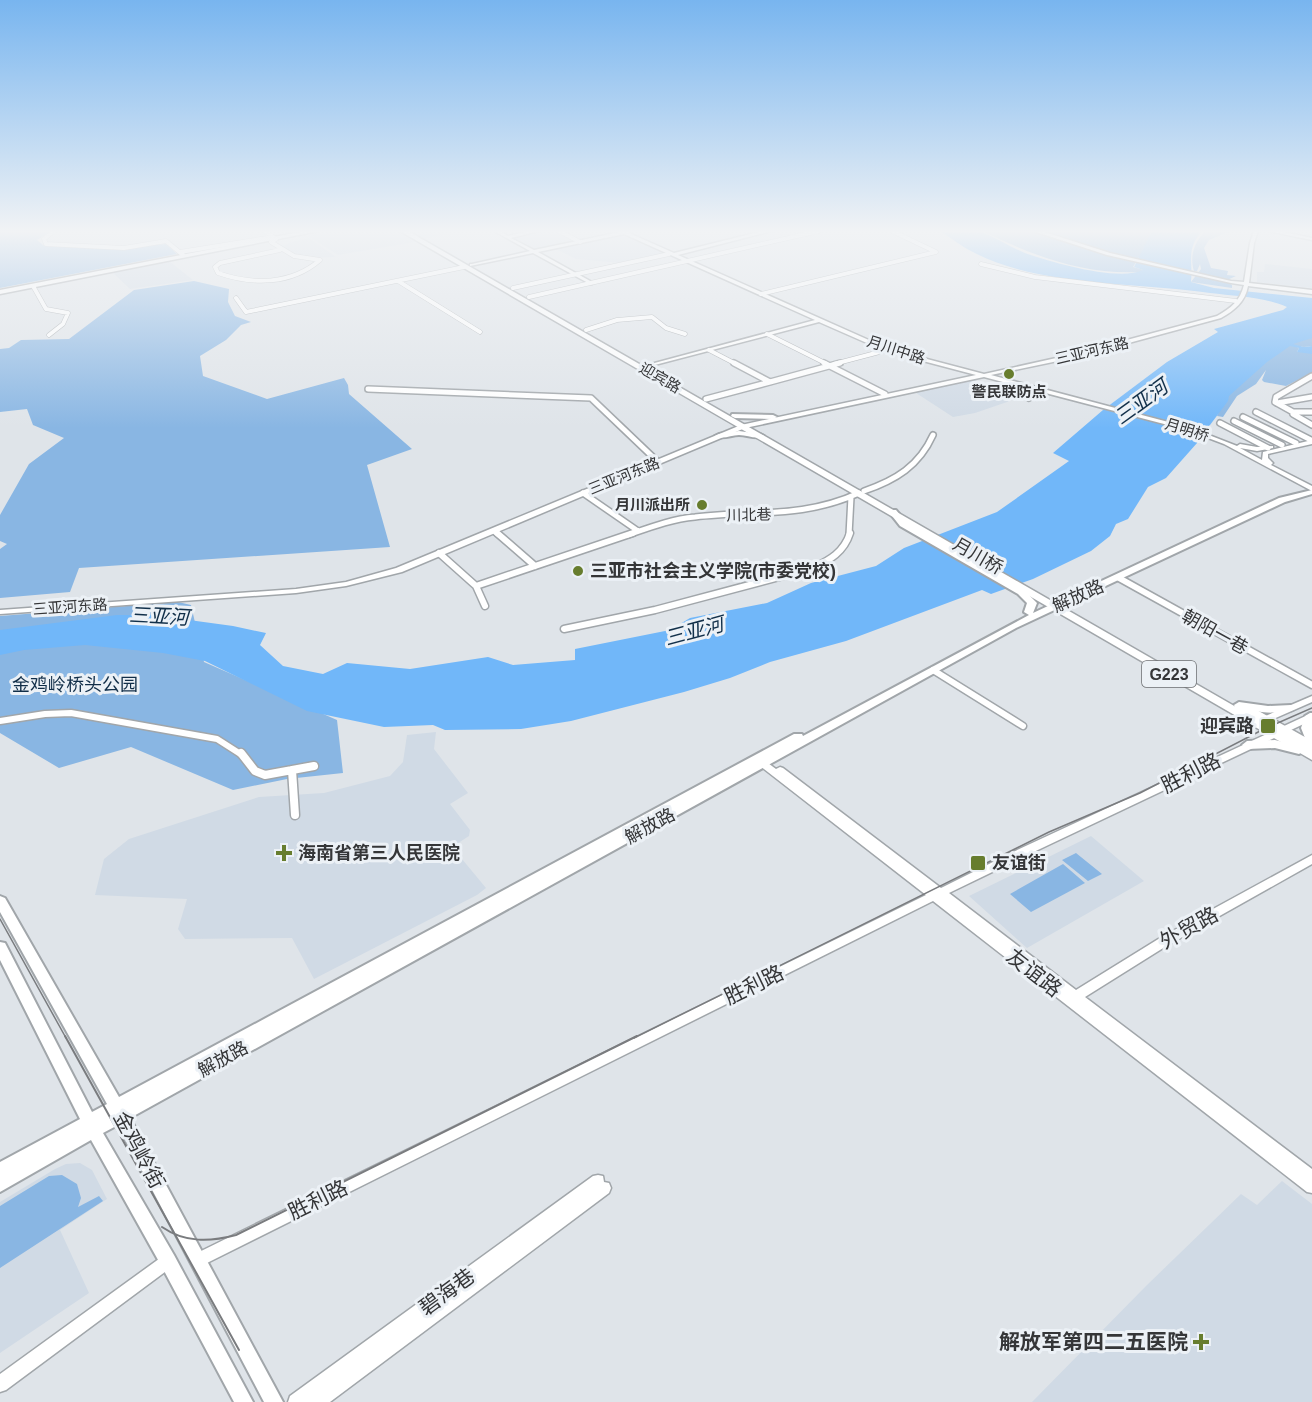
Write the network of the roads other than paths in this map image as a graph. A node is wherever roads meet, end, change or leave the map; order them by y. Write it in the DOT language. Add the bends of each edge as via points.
graph roads {
  1 [pos="39,296"];
  2 [pos="320,296"];
  3 [pos="424,296"];
  4 [pos="520,296"];
  5 [pos="766,296"];
  6 [pos="1205,296"];
  7 [pos="1240,296"];
  8 [pos="529,297"];
  9 [pos="236,298"];
  10 [pos="1238,300"];
  11 [pos="819,320"];
  12 [pos="586,330"];
  13 [pos="480,332"];
  14 [pos="684,334"];
  15 [pos="767,334"];
  16 [pos="49,335"];
  17 [pos="709,350"];
  18 [pos="887,350"];
  19 [pos="828,365"];
  20 [pos="649,366"];
  21 [pos="977,373"];
  22 [pos="985,375"];
  23 [pos="1312,376"];
  24 [pos="770,382"];
  25 [pos="368,389"];
  26 [pos="1041,390"];
  27 [pos="885,394"];
  28 [pos="1312,397"];
  29 [pos="1029,398"];
  30 [pos="706,399"];
  31 [pos="1277,406"];
  32 [pos="1256,412"];
  33 [pos="1312,412"];
  34 [pos="722,414"];
  35 [pos="775,417"];
  36 [pos="1243,417"];
  37 [pos="1234,421"];
  38 [pos="743,423"];
  39 [pos="1220,423"];
  40 [pos="1312,424"];
  41 [pos="722,434"];
  42 [pos="761,434"];
  43 [pos="933,435"];
  44 [pos="1312,441"];
  45 [pos="1223,442"];
  46 [pos="1296,443"];
  47 [pos="1282,445"];
  48 [pos="1268,448"];
  49 [pos="656,460"];
  50 [pos="1311,488"];
  51 [pos="583,493"];
  52 [pos="858,493"];
  53 [pos="916,526"];
  54 [pos="494,531"];
  55 [pos="638,531"];
  56 [pos="439,553"];
  57 [pos="535,566"];
  58 [pos="1119,578"];
  59 [pos="476,586"];
  60 [pos="1027,590"];
  61 [pos="1056,604"];
  62 [pos="485,606"];
  63 [pos="0,610"];
  64 [pos="1029,612"];
  65 [pos="564,629"];
  66 [pos="933,670"];
  67 [pos="1312,685"];
  68 [pos="1312,699"];
  69 [pos="1239,705"];
  70 [pos="1291,708"];
  71 [pos="1311,716"];
  72 [pos="0,721"];
  73 [pos="1260,722"];
  74 [pos="1023,726"];
  75 [pos="1277,731"];
  76 [pos="1246,746"];
  77 [pos="1310,749"];
  78 [pos="762,760"];
  79 [pos="314,766"];
  80 [pos="292,770"];
  81 [pos="295,815"];
  82 [pos="1312,859"];
  83 [pos="939,895"];
  84 [pos="0,901"];
  85 [pos="0,947"];
  86 [pos="1073,999"];
  87 [pos="118,1111"];
  88 [pos="92,1125"];
  89 [pos="0,1170"];
  90 [pos="1312,1177"];
  91 [pos="0,1185"];
  92 [pos="1312,1187"];
  93 [pos="198,1260"];
  94 [pos="168,1262"];
  95 [pos="0,1384"];
  96 [pos="243,1402"];
  97 [pos="274,1402"];
  98 [pos="296,1402"];
  99 [pos="317,1402"];
  1 -- 16 [label="street" via="46,309 68,313 63,324"];
  2 -- 9 [label="street" via="246,312"];
  3 -- 13 [label="street"];
  4 -- 34 [label="highway, 迎宾路 / G223"];
  5 -- 11 [label="main road, 月川中路"];
  6 -- 10 [label="street"];
  7 -- 10 [label="main road"];
  8 -- 12 [label="highway, 迎宾路 / G223"];
  10 -- 21 [label="main road, 三亚河东路" via="1227,311 1159,332 1076,354"];
  10 -- 22 [label="main road, 三亚河东路" via="1231,312 1219,317"];
  11 -- 15 [label="main road"];
  11 -- 18 [label="main road, 月川中路"];
  12 -- 14 [label="street" via="617,320 652,317 666,328"];
  12 -- 20 [label="highway, 迎宾路 / G223"];
  15 -- 17 [label="main road"];
  15 -- 19 [label="street"];
  17 -- 20 [label="main road"];
  17 -- 24 [label="street"];
  18 -- 19 [label="street"];
  18 -- 21 [label="main road, 月川中路"];
  19 -- 24 [label="street"];
  19 -- 27 [label="street"];
  20 -- 30 [label="highway, 迎宾路 / G223"];
  21 -- 22 [label="main road, 月川中路"];
  21 -- 27 [label="main road, 三亚河东路"];
  22 -- 26 [label="main road, 月川中路"];
  22 -- 35 [label="main road, 三亚河东路"];
  23 -- 31 [label="street" via="1276,397"];
  24 -- 30 [label="street"];
  25 -- 49 [label="street" via="591,398"];
  26 -- 29 [label="street"];
  26 -- 45 [label="main road, 月明桥" via="1189,429"];
  27 -- 35 [label="main road, 三亚河东路"];
  28 -- 31 [label="street"];
  30 -- 38 [label="highway, 迎宾路 / G223"];
  31 -- 33 [label="street" via="1298,413"];
  31 -- 40 [label="street"];
  32 -- 44 [label="street"];
  34 -- 38 [label="highway, 迎宾路 / G223"];
  34 -- 41 [label="main road" via="727,423"];
  35 -- 38 [label="main road"];
  35 -- 38 [label="main road, 三亚河东路"];
  35 -- 42 [label="main road"];
  36 -- 46 [label="street"];
  37 -- 47 [label="street"];
  38 -- 41 [label="main road, 三亚河东路"];
  38 -- 42 [label="highway, 迎宾路 / G223"];
  39 -- 48 [label="street"];
  41 -- 42 [label="main road"];
  41 -- 49 [label="main road, 三亚河东路"];
  41 -- 51 [label="main road, 三亚河东路"];
  42 -- 52 [label="highway, 迎宾路 / G223"];
  43 -- 52 [label="street, 川北巷" via="912,469"];
  44 -- 46 [label="main road"];
  44 -- 50 [label="main road" via="1271,450 1263,456"];
  45 -- 48 [label="main road"];
  45 -- 50 [label="main road"];
  46 -- 47 [label="main road"];
  47 -- 48 [label="main road"];
  49 -- 63 [label="main road, 三亚河东路" via="420,558 343,581 297,588"];
  50 -- 58 [label="main road, 解放路"];
  50 -- 61 [label="main road, 解放路" via="1255,506"];
  51 -- 54 [label="main road, 三亚河东路"];
  51 -- 55 [label="street"];
  52 -- 53 [label="highway, 迎宾路 / G223"];
  52 -- 53 [label="highway, 迎宾路 / G223"];
  52 -- 55 [label="street, 川北巷" via="814,508 780,514 697,515"];
  52 -- 65 [label="street" via="848,542 820,564 655,610"];
  53 -- 60 [label="highway, 月川桥 / G223"];
  54 -- 56 [label="main road, 三亚河东路"];
  54 -- 57 [label="street"];
  55 -- 57 [label="street, 川北巷"];
  56 -- 59 [label="street"];
  56 -- 63 [label="main road, 三亚河东路" via="399,570 346,584 296,591"];
  57 -- 59 [label="street, 川北巷"];
  58 -- 61 [label="main road, 解放路"];
  58 -- 67 [label="street, 朝阳一巷"];
  59 -- 62 [label="street"];
  60 -- 61 [label="highway, G223"];
  60 -- 64 [label="main road" via="1032,603"];
  61 -- 64 [label="main road, 解放路"];
  61 -- 66 [label="main road, 解放路"];
  61 -- 69 [label="highway, G223"];
  61 -- 73 [label="highway, G223"];
  64 -- 78 [label="main road, 解放路"];
  66 -- 74 [label="street"];
  66 -- 78 [label="main road, 解放路"];
  68 -- 70 [label="main road"];
  69 -- 70 [label="main road"];
  69 -- 73 [label="highway, G223"];
  70 -- 73 [label="main road"];
  71 -- 75 [label="main road, 胜利路"];
  71 -- 77 [label="main road" via="1306,728"];
  72 -- 80 [label="street" via="71,713 105,717 216,739 239,751 255,771 265,775"];
  73 -- 75 [label="highway, G223"];
  75 -- 76 [label="main road, 胜利路"];
  75 -- 77 [label="highway, G223"];
  76 -- 77 [label="main road" via="1275,744"];
  76 -- 83 [label="main road, 胜利路"];
  78 -- 83 [label="main road, 友谊路"];
  78 -- 87 [label="main road, 解放路"];
  79 -- 80 [label="street"];
  80 -- 81 [label="street"];
  82 -- 86 [label="main road, 外贸路" via="1202,919"];
  83 -- 86 [label="main road, 友谊路"];
  83 -- 93 [label="main road, 胜利路"];
  84 -- 87 [label="main road, 金鸡岭街"];
  85 -- 88 [label="main road, 金鸡岭街"];
  86 -- 90 [label="main road, 友谊路"];
  86 -- 92 [label="main road, 友谊路"];
  87 -- 88 [label="main road, 解放路"];
  87 -- 93 [label="main road, 金鸡岭街"];
  88 -- 89 [label="main road, 解放路"];
  88 -- 91 [label="main road, 解放路"];
  88 -- 94 [label="main road, 金鸡岭街"];
  93 -- 97 [label="main road, 金鸡岭街"];
  94 -- 95 [label="main road"];
  94 -- 96 [label="main road, 金鸡岭街"];
  98 -- 99 [label="main road, 碧海巷" via="601,1185"];
}
